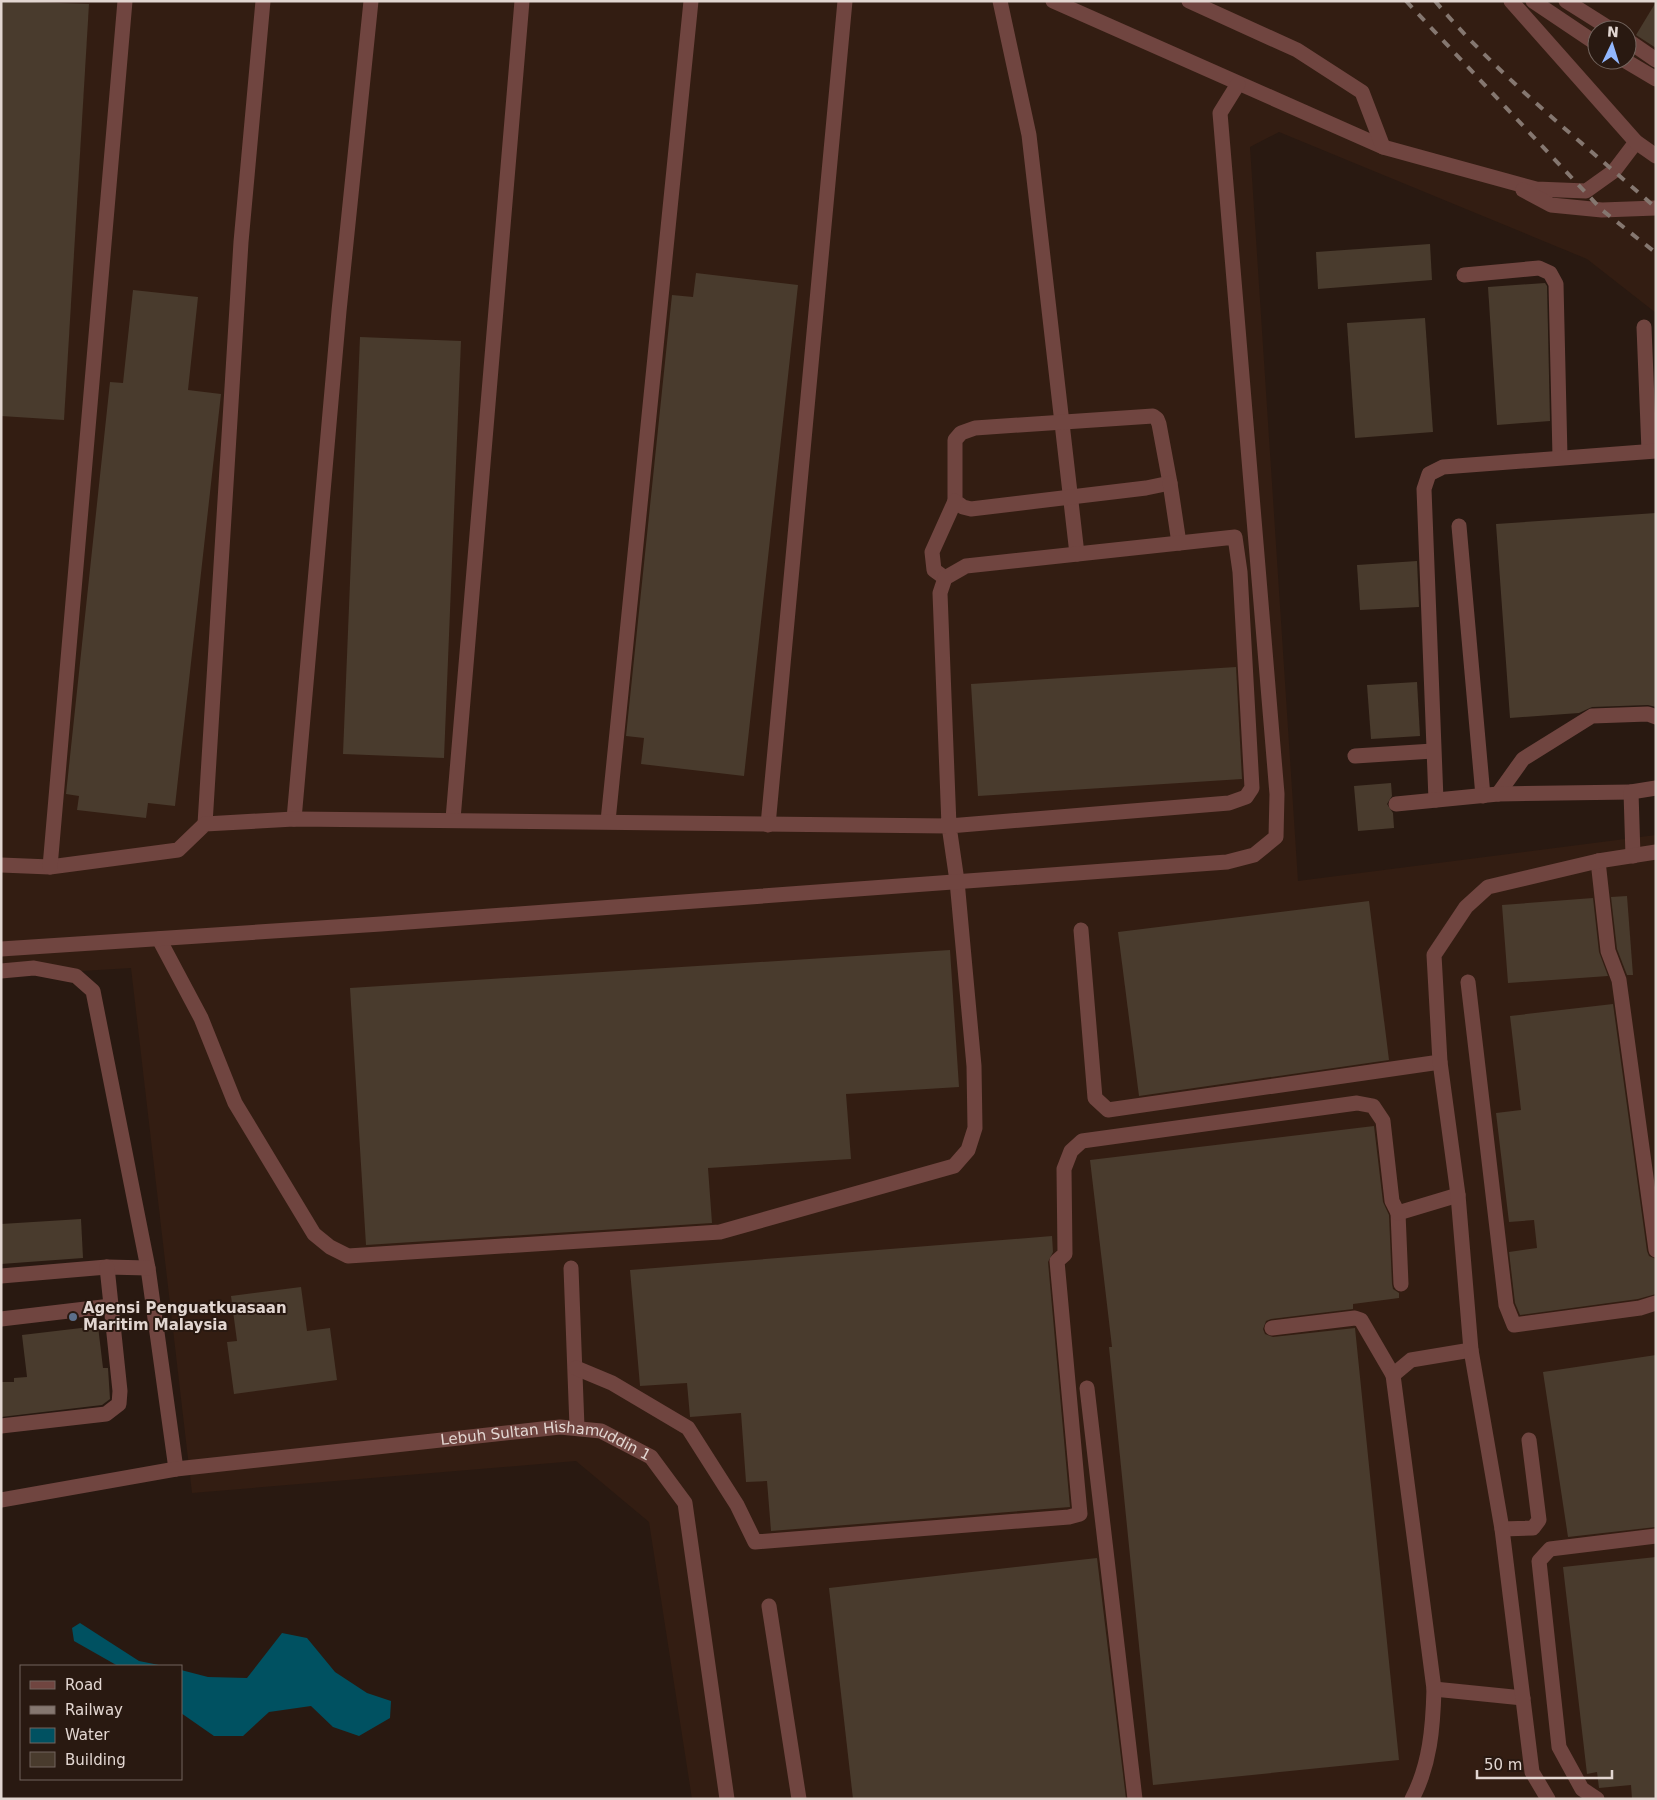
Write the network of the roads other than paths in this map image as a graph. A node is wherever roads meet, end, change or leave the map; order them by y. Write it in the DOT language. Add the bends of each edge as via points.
graph roads {
  1 [pos="125,1"];
  2 [pos="263,1"];
  3 [pos="371,1"];
  4 [pos="522,1"];
  5 [pos="691,1"];
  6 [pos="844,1"];
  7 [pos="1000,1"];
  8 [pos="1053,1"];
  9 [pos="1188,1"];
  10 [pos="1511,1"];
  11 [pos="1533,1"];
  12 [pos="1566,1"];
  13 [pos="1596,20"];
  14 [pos="1587,37"];
  15 [pos="1637,47"];
  16 [pos="1656,60"];
  17 [pos="1637,68"];
  18 [pos="1656,80"];
  19 [pos="1238,84"];
  20 [pos="1636,142"];
  21 [pos="1383,147"];
  22 [pos="1656,156"];
  23 [pos="1502,179"];
  24 [pos="1656,208"];
  25 [pos="1464,275"];
  26 [pos="1644,327"];
  27 [pos="1063,422"];
  28 [pos="1652,451"];
  29 [pos="1560,457"];
  30 [pos="1170,483"];
  31 [pos="1071,497"];
  32 [pos="955,501"];
  33 [pos="1459,526"];
  34 [pos="1179,543"];
  35 [pos="1076,554"];
  36 [pos="945,578"];
  37 [pos="1656,717"];
  38 [pos="1433,751"];
  39 [pos="1355,756"];
  40 [pos="1656,788"];
  41 [pos="1631,792"];
  42 [pos="1490,795"];
  43 [pos="1436,800"];
  44 [pos="1396,804"];
  45 [pos="294,819"];
  46 [pos="453,819"];
  47 [pos="608,821"];
  48 [pos="205,824"];
  49 [pos="768,825"];
  50 [pos="949,826"];
  51 [pos="1656,852"];
  52 [pos="1633,856"];
  53 [pos="1598,861"];
  54 [pos="1,865"];
  55 [pos="50,867"];
  56 [pos="956,880"];
  57 [pos="1081,930"];
  58 [pos="159,939"];
  59 [pos="1,949"];
  60 [pos="1,971"];
  61 [pos="1468,982"];
  62 [pos="1440,1062"];
  63 [pos="1458,1195"];
  64 [pos="1398,1213"];
  65 [pos="1656,1250"];
  66 [pos="107,1267"];
  67 [pos="148,1268"];
  68 [pos="571,1268"];
  69 [pos="1,1276"];
  70 [pos="1401,1284"];
  71 [pos="1656,1303"];
  72 [pos="112,1306"];
  73 [pos="1,1319"];
  74 [pos="1272,1328"];
  75 [pos="1471,1350"];
  76 [pos="576,1368"];
  77 [pos="1393,1375"];
  78 [pos="1086,1388"];
  79 [pos="1,1426"];
  80 [pos="577,1427"];
  81 [pos="1529,1440"];
  82 [pos="176,1469"];
  83 [pos="1,1500"];
  84 [pos="1502,1529"];
  85 [pos="1656,1536"];
  86 [pos="769,1606"];
  87 [pos="1434,1689"];
  88 [pos="1523,1698"];
  89 [pos="727,1799"];
  90 [pos="799,1799"];
  91 [pos="1135,1799"];
  92 [pos="1412,1799"];
  93 [pos="1548,1799"];
  94 [pos="1597,1799"];
  1 -- 55 [label="street"];
  2 -- 48 [label="street" via="241,242"];
  3 -- 45 [label="street" via="339,311"];
  4 -- 46 [label="street"];
  5 -- 47 [label="street"];
  6 -- 49 [label="street"];
  7 -- 27 [label="street" via="1029,136"];
  8 -- 19 [label="street"];
  9 -- 21 [label="street" via="1297,50 1362,92"];
  10 -- 20 [label="street"];
  11 -- 14 [label="street"];
  12 -- 13 [label="street"];
  15 -- 16 [label="street"];
  17 -- 18 [label="street"];
  19 -- 21 [label="street"];
  19 -- 56 [label="street" via="1220,113 1277,794 1276,837 1254,855 1228,862"];
  20 -- 22 [label="street"];
  20 -- 23 [label="street" via="1614,171 1586,191 1536,189"];
  21 -- 23 [label="street"];
  23 -- 24 [label="street" via="1552,205 1602,210"];
  25 -- 29 [label="street" via="1539,268 1550,273 1556,284"];
  26 -- 28 [label="street"];
  27 -- 30 [label="street" via="1153,416 1159,424"];
  27 -- 31 [label="street"];
  27 -- 32 [label="street" via="976,428 961,433 954,440"];
  28 -- 29 [label="street"];
  29 -- 38 [label="street" via="1444,467 1430,474 1424,489"];
  30 -- 31 [label="street"];
  30 -- 34 [label="street"];
  31 -- 32 [label="street" via="971,509"];
  31 -- 35 [label="street"];
  32 -- 36 [label="street" via="932,552 934,570"];
  33 -- 42 [label="street"];
  34 -- 35 [label="street"];
  34 -- 50 [label="street" via="1235,537 1240,572 1252,788 1246,797 1230,803"];
  35 -- 36 [label="street" via="966,566"];
  36 -- 50 [label="street" via="940,594"];
  37 -- 42 [label="street" via="1648,714 1592,716 1523,758"];
  38 -- 39 [label="street"];
  38 -- 43 [label="street"];
  40 -- 41 [label="street"];
  41 -- 42 [label="street"];
  41 -- 52 [label="street"];
  42 -- 43 [label="street"];
  43 -- 44 [label="street"];
  45 -- 46 [label="street"];
  45 -- 48 [label="street"];
  46 -- 47 [label="street"];
  47 -- 49 [label="street"];
  48 -- 55 [label="street" via="178,850"];
  49 -- 50 [label="street"];
  50 -- 56 [label="street"];
  51 -- 52 [label="street"];
  52 -- 53 [label="street"];
  53 -- 62 [label="street" via="1488,888 1466,908 1434,955"];
  53 -- 65 [label="street" via="1608,951 1619,980"];
  54 -- 55 [label="street"];
  56 -- 58 [label="street"];
  56 -- 58 [label="street" via="974,1066 975,1128 968,1150 954,1166 720,1232 348,1256 330,1247 314,1234 235,1103 201,1018"];
  57 -- 62 [label="street" via="1095,1098 1108,1110"];
  58 -- 59 [label="street"];
  60 -- 67 [label="street" via="34,968 76,976 93,991"];
  61 -- 71 [label="street" via="1506,1305 1514,1325"];
  62 -- 63 [label="street"];
  63 -- 64 [label="street"];
  63 -- 75 [label="street"];
  64 -- 70 [label="street"];
  64 -- 76 [label="street" via="1392,1201 1383,1121 1373,1106 1357,1103 1082,1141 1071,1151 1064,1169 1065,1254 1057,1261 1080,1514 1068,1517 755,1542 737,1505 688,1428 612,1383"];
  66 -- 67 [label="street"];
  66 -- 69 [label="street"];
  66 -- 72 [label="street"];
  67 -- 82 [label="street"];
  68 -- 76 [label="street"];
  72 -- 73 [label="street"];
  72 -- 79 [label="street" via="119,1404 106,1414"];
  74 -- 77 [label="street" via="1355,1318 1361,1320"];
  75 -- 77 [label="street" via="1411,1360"];
  75 -- 84 [label="street"];
  76 -- 80 [label="street"];
  77 -- 87 [label="street"];
  78 -- 91 [label="street"];
  80 -- 82 [label="street, Lebuh Sultan Hishamuddin 1"];
  80 -- 89 [label="street, Lebuh Sultan Hishamuddin 1" via="602,1431 651,1457 686,1503"];
  81 -- 84 [label="street" via="1539,1520 1533,1528"];
  82 -- 83 [label="street, Lebuh Sultan Hishamuddin 1"];
  84 -- 88 [label="street"];
  85 -- 94 [label="street" via="1550,1548 1539,1561 1560,1747 1582,1789"];
  86 -- 90 [label="street"];
  87 -- 88 [label="street"];
  87 -- 92 [label="street" via="1433,1719 1423,1778"];
  88 -- 93 [label="street" via="1532,1772"];
}
